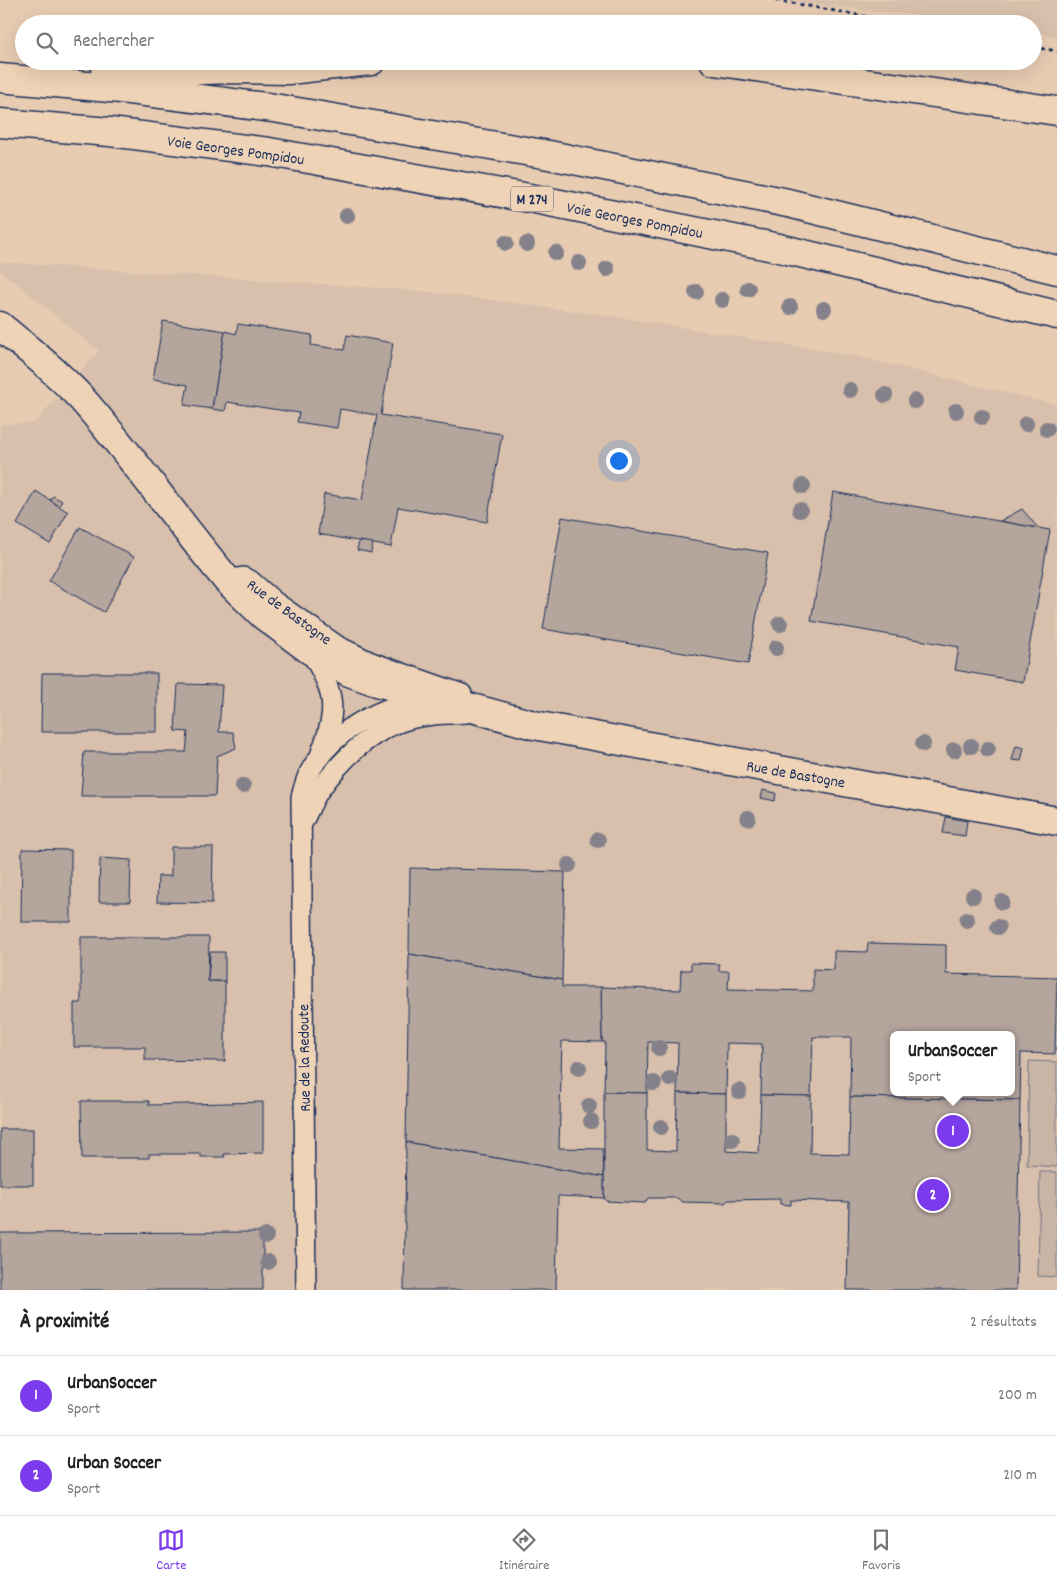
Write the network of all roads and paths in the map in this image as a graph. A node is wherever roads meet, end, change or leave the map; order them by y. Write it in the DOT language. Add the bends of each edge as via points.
graph roads {
  1 [pos="776,0"];
  2 [pos="857,15"];
  3 [pos="1042,48"];
  4 [pos="1057,51"];
  5 [pos="206,70"];
  6 [pos="776,70"];
  7 [pos="0,77"];
  8 [pos="1057,111"];
  9 [pos="0,123"];
  10 [pos="1057,270"];
  11 [pos="1057,316"];
  12 [pos="0,326"];
  13 [pos="227,580"];
  14 [pos="310,650"];
  15 [pos="430,696"];
  16 [pos="534,725"];
  17 [pos="318,758"];
  18 [pos="1057,821"];
  19 [pos="301,825"];
  20 [pos="306,1290"];
  1 -- 2 [label="path"];
  3 -- 4 [label="path"];
  5 -- 7 [label="main road"];
  6 -- 8 [label="main road"];
  7 -- 10 [label="main road" via="121,88 274,108 549,155 788,204"];
  9 -- 11 [label="main road, Voie Georges Pompidou / M 274" via="110,132 269,152 525,197 779,248"];
  12 -- 13 [label="main road" via="80,398"];
  13 -- 14 [label="main road, Rue de Bastogne" via="264,616"];
  13 -- 16 [label="street, Rue de Bastogne" via="250,580 305,624 338,646 371,662 444,687"];
  14 -- 15 [label="main road, Rue de Bastogne" via="349,672"];
  14 -- 17 [label="street, Rue de la Redoute" via="330,691 333,713"];
  15 -- 16 [label="main road, Rue de Bastogne"];
  15 -- 17 [label="street, Rue de la Redoute" via="399,704 357,723"];
  16 -- 18 [label="main road, Rue de Bastogne"];
  16 -- 19 [label="street, Rue de la Redoute" via="468,713 410,719 383,730 337,766"];
  17 -- 19 [label="street, Rue de la Redoute" via="301,797"];
  19 -- 20 [label="street, Rue de la Redoute"];
}
